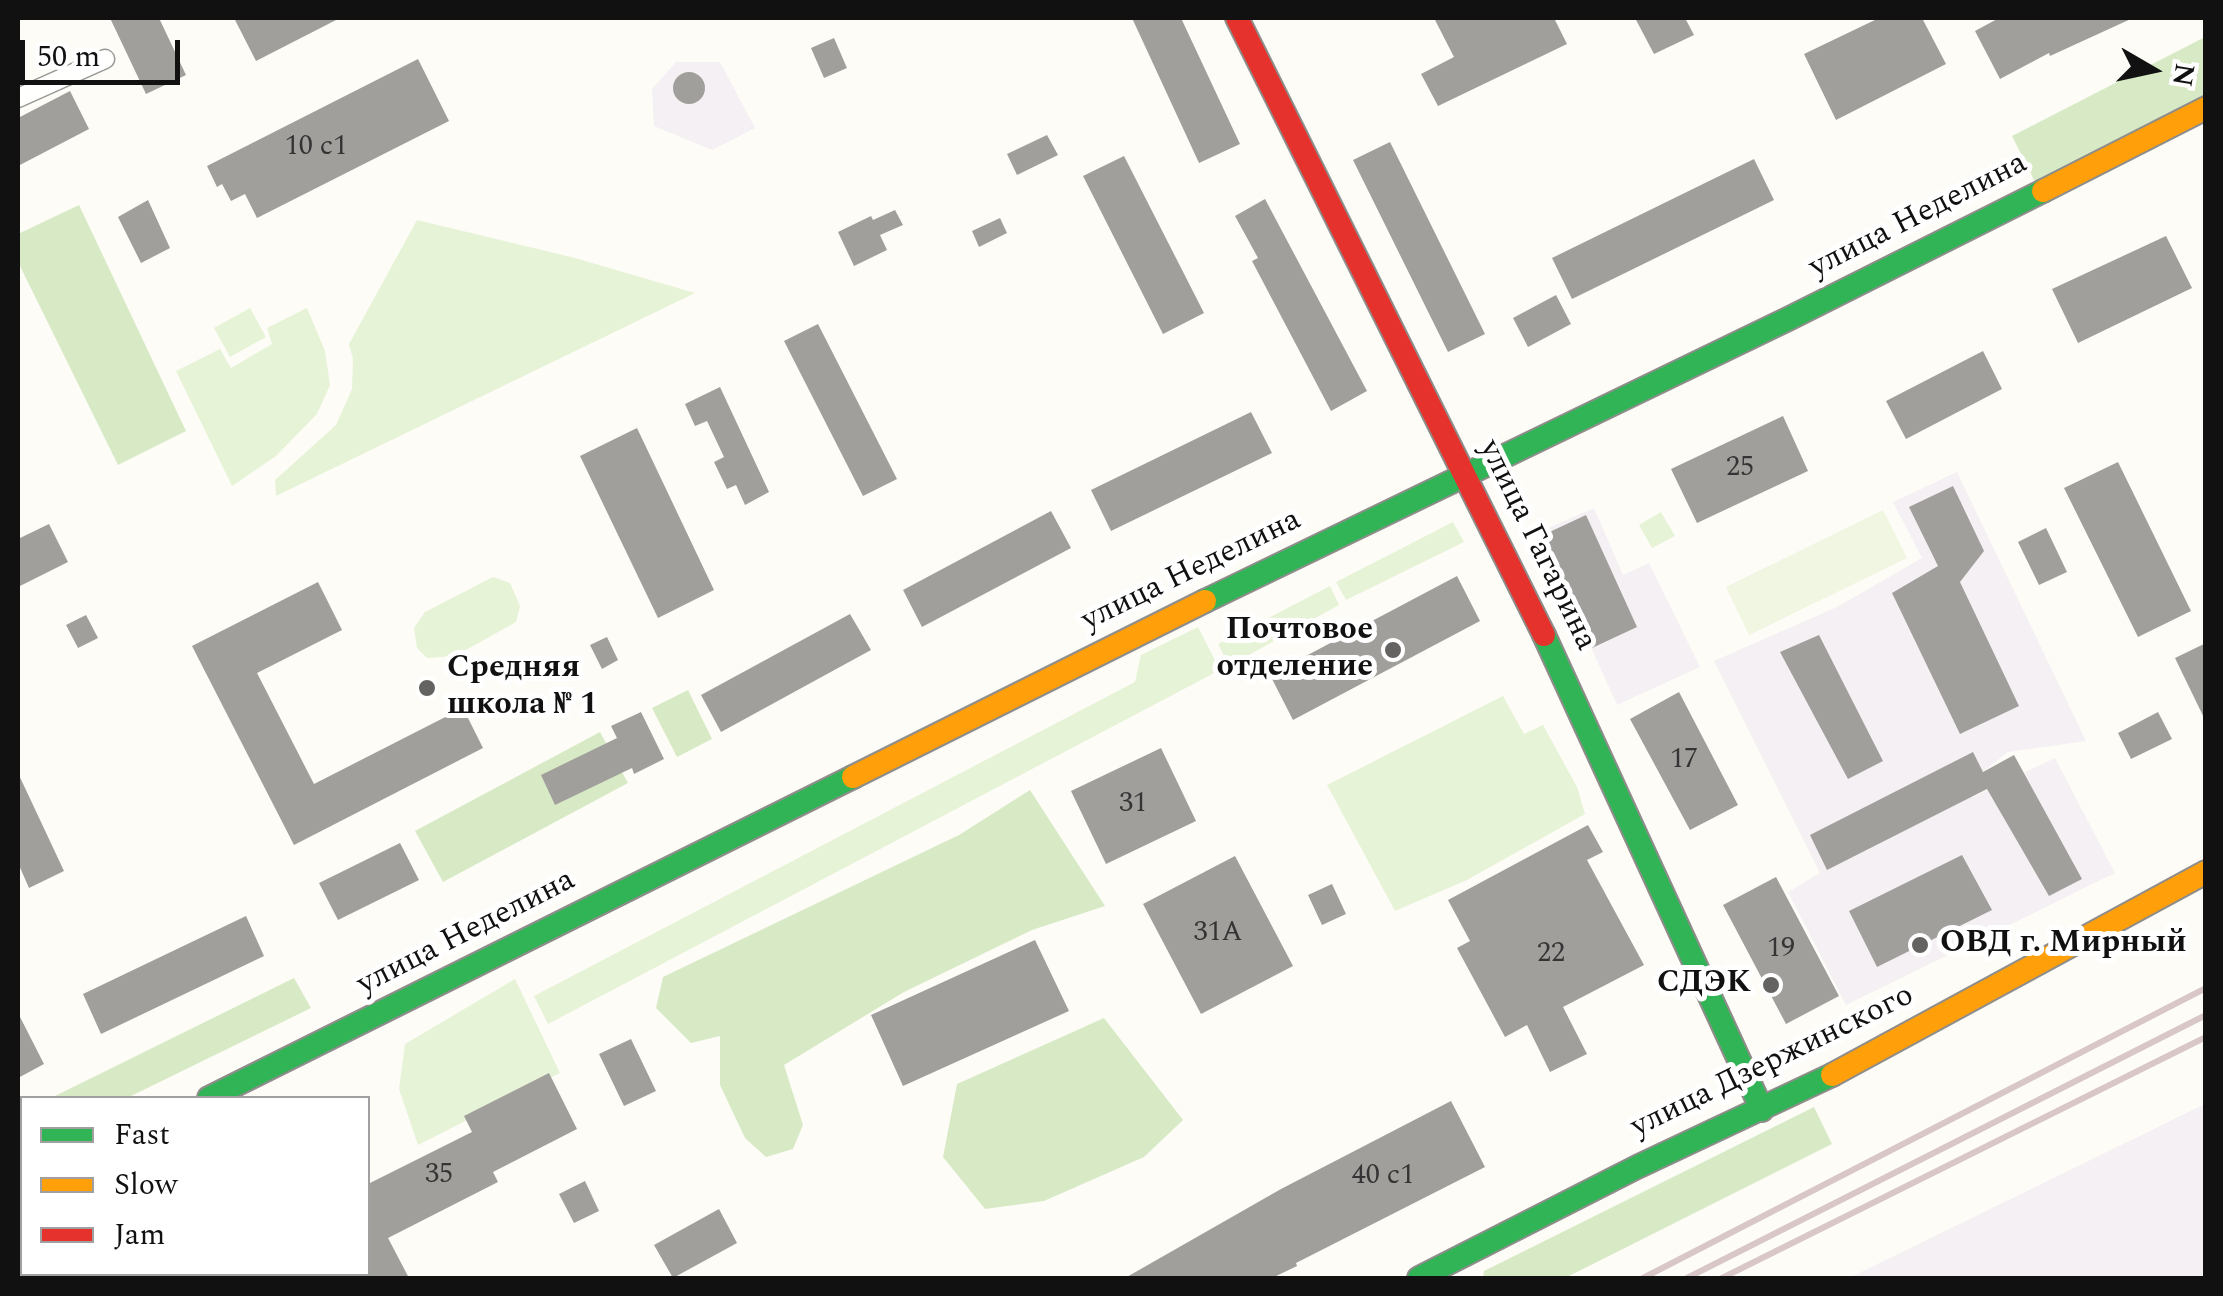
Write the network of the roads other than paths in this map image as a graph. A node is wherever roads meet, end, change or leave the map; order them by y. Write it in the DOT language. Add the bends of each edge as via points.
graph roads {
  1 [pos="1238,18"];
  2 [pos="105,58"];
  3 [pos="18,98"];
  4 [pos="2206,108"];
  5 [pos="1464,474"];
  6 [pos="2206,872"];
  7 [pos="212,1096"];
  8 [pos="1762,1110"];
  9 [pos="1419,1278"];
  1 -- 5 [label="street, улица Гагарина"];
  2 -- 3 [label="street"];
  4 -- 5 [label="street, улица Неделина"];
  5 -- 7 [label="street, улица Неделина"];
  5 -- 8 [label="street, улица Гагарина" via="1556,656"];
  6 -- 8 [label="street, улица Дзержинского"];
  8 -- 9 [label="street, улица Дзержинского"];
}
